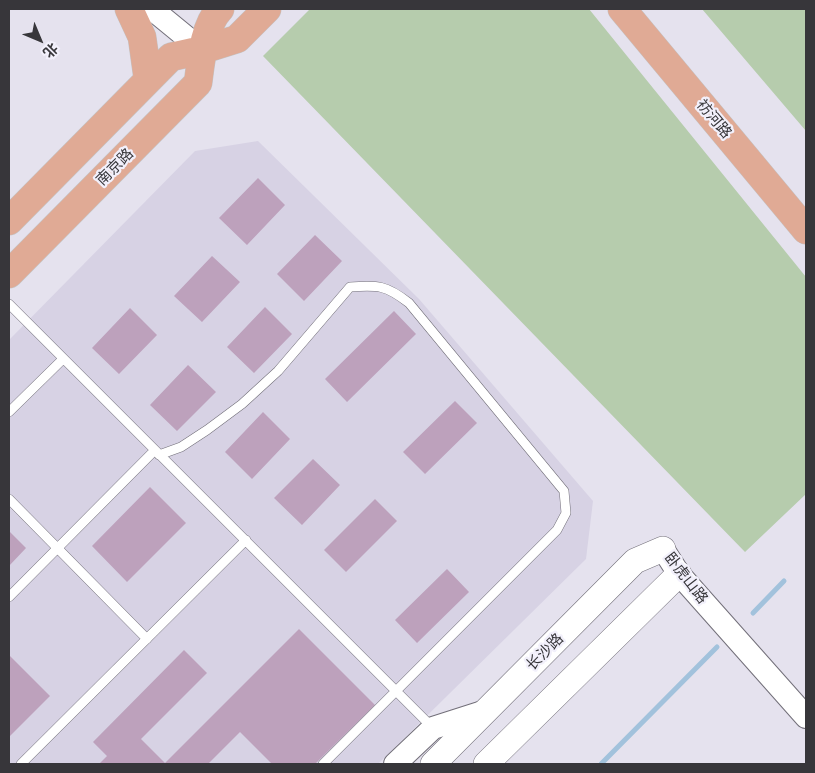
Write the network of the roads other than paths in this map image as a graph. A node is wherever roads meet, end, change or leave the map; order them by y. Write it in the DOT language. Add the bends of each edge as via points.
graph roads {
  1 [pos="129,9"];
  2 [pos="152,9"];
  3 [pos="220,9"];
  4 [pos="267,9"];
  5 [pos="622,9"];
  6 [pos="646,9"];
  7 [pos="202,50"];
  8 [pos="148,80"];
  9 [pos="806,200"];
  10 [pos="9,221"];
  11 [pos="806,230"];
  12 [pos="9,274"];
  13 [pos="9,304"];
  14 [pos="63,359"];
  15 [pos="9,412"];
  16 [pos="157,453"];
  17 [pos="9,499"];
  18 [pos="246,540"];
  19 [pos="58,548"];
  20 [pos="663,549"];
  21 [pos="679,574"];
  22 [pos="9,597"];
  23 [pos="147,639"];
  24 [pos="396,690"];
  25 [pos="806,697"];
  26 [pos="486,711"];
  27 [pos="806,718"];
  28 [pos="433,728"];
  29 [pos="22,764"];
  30 [pos="323,764"];
  31 [pos="395,764"];
  32 [pos="433,764"];
  33 [pos="486,764"];
  1 -- 8 [label="main road" via="142,37"];
  2 -- 7 [label="street"];
  3 -- 7 [label="main road, 南京路" via="214,15"];
  4 -- 7 [label="main road" via="237,39"];
  5 -- 11 [label="main road, 祊河路"];
  6 -- 9 [label="main road, 祊河路"];
  7 -- 8 [label="main road" via="171,57"];
  7 -- 12 [label="main road, 南京路" via="198,83"];
  8 -- 10 [label="main road"];
  13 -- 14 [label="lane"];
  14 -- 15 [label="lane"];
  14 -- 16 [label="lane"];
  16 -- 18 [label="lane"];
  16 -- 19 [label="lane"];
  16 -- 24 [label="lane" via="180,447 242,404 278,371 350,287 374,286 394,291 409,303 564,491 566,513 557,530"];
  17 -- 19 [label="lane"];
  18 -- 23 [label="lane"];
  18 -- 24 [label="lane"];
  19 -- 22 [label="lane"];
  19 -- 23 [label="lane"];
  20 -- 21 [label="street, 卧虎山路"];
  20 -- 25 [label="street, 卧虎山路" via="687,565"];
  20 -- 26 [label="main road, 长沙路" via="635,561"];
  21 -- 27 [label="street, 卧虎山路"];
  21 -- 33 [label="main road"];
  23 -- 29 [label="lane"];
  24 -- 28 [label="lane"];
  24 -- 30 [label="lane"];
  26 -- 28 [label="street"];
  26 -- 32 [label="main road, 长沙路"];
  28 -- 31 [label="street"];
}
